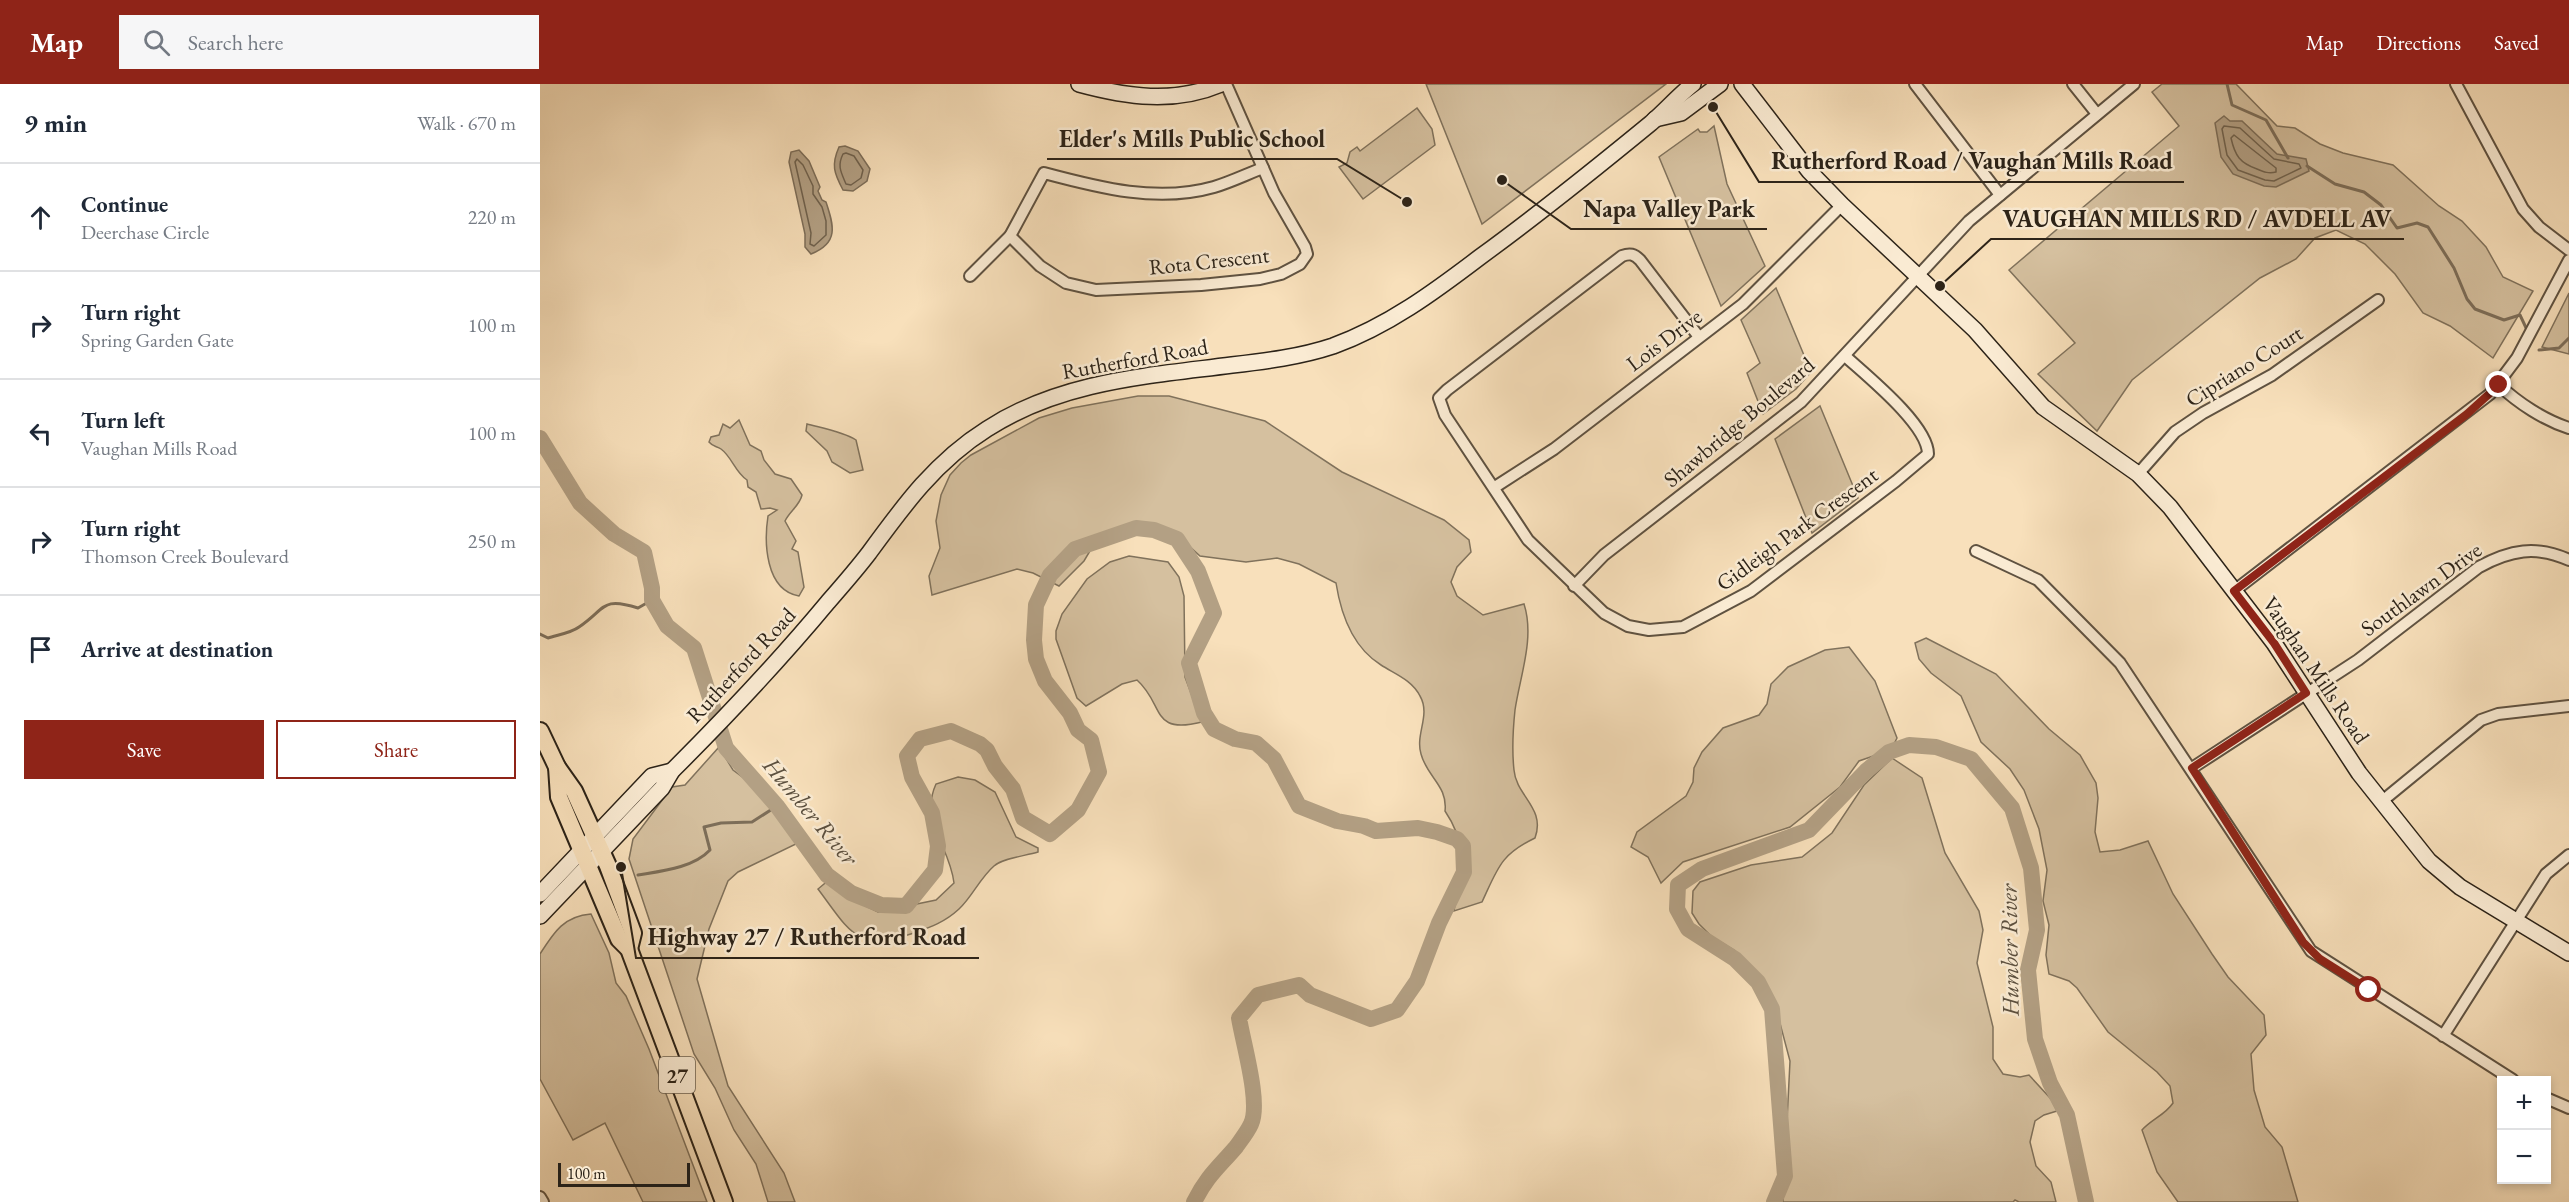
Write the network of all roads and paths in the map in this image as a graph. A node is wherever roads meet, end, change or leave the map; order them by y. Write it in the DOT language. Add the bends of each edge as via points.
graph roads {
  1 [pos="1079,84"];
  2 [pos="1221,84"];
  3 [pos="1226,84"];
  4 [pos="1693,84"];
  5 [pos="1720,84"];
  6 [pos="1742,84"];
  7 [pos="1915,84"];
  8 [pos="2073,84"];
  9 [pos="2134,84"];
  10 [pos="2456,84"];
  11 [pos="2097,114"];
  12 [pos="1655,119"];
  13 [pos="1263,168"];
  14 [pos="2000,195"];
  15 [pos="1842,205"];
  16 [pos="1010,236"];
  17 [pos="2569,250"];
  18 [pos="2569,260"];
  19 [pos="970,276"];
  20 [pos="1917,277"];
  21 [pos="2378,300"];
  22 [pos="1699,337"];
  23 [pos="1845,356"];
  24 [pos="2499,385"];
  25 [pos="2569,428"];
  26 [pos="2138,474"];
  27 [pos="1495,487"];
  28 [pos="1976,551"];
  29 [pos="2569,560"];
  30 [pos="1574,585"];
  31 [pos="2234,591"];
  32 [pos="2306,693"];
  33 [pos="2569,706"];
  34 [pos="540,731"];
  35 [pos="557,766"];
  36 [pos="2192,768"];
  37 [pos="672,771"];
  38 [pos="2381,801"];
  39 [pos="594,835"];
  40 [pos="582,849"];
  41 [pos="601,851"];
  42 [pos="2569,855"];
  43 [pos="588,865"];
  44 [pos="540,894"];
  45 [pos="540,916"];
  46 [pos="2515,922"];
  47 [pos="629,949"];
  48 [pos="2569,953"];
  49 [pos="2443,1036"];
  50 [pos="2507,1076"];
  51 [pos="2551,1100"];
  52 [pos="2569,1108"];
  53 [pos="540,1197"];
  54 [pos="543,1202"];
  55 [pos="724,1202"];
  1 -- 2 [label="main road" via="1123,95 1157,97 1196,93"];
  3 -- 13 [label="street, Rota Crescent"];
  4 -- 12 [label="main road, Rutherford Road"];
  5 -- 12 [label="main road, Rutherford Road" via="1681,113"];
  6 -- 15 [label="main road, Vaughan Mills Road" via="1802,163"];
  7 -- 14 [label="street"];
  8 -- 11 [label="street"];
  9 -- 11 [label="street, Shawbridge Boulevard"];
  10 -- 17 [label="street" via="2523,209"];
  11 -- 14 [label="street, Shawbridge Boulevard"];
  12 -- 37 [label="main road, Rutherford Road" via="1515,232 1421,300 1369,330 1300,355 1088,386 1029,406 984,430 919,487 792,646"];
  13 -- 16 [label="street" via="1213,187 1159,195 1097,188 1044,173"];
  13 -- 16 [label="street, Rota Crescent" via="1307,254 1300,264 1281,274 1201,285 1096,290 1066,284 1040,266"];
  14 -- 20 [label="street, Shawbridge Boulevard" via="1969,221"];
  15 -- 20 [label="main road, Vaughan Mills Road"];
  15 -- 22 [label="street, Lois Drive" via="1743,304"];
  16 -- 19 [label="street"];
  18 -- 24 [label="street"];
  20 -- 23 [label="street, Shawbridge Boulevard"];
  20 -- 26 [label="main road, Vaughan Mills Road" via="1976,330 2051,414"];
  21 -- 26 [label="street, Cipriano Court" via="2272,375 2175,432"];
  22 -- 27 [label="street, Lois Drive" via="1546,454"];
  22 -- 27 [label="street, Gidleigh Park Crescent" via="1640,260 1634,255 1622,256 1439,398 1445,415"];
  23 -- 30 [label="street, Shawbridge Boulevard" via="1801,402 1604,555"];
  23 -- 30 [label="street, Gidleigh Park Crescent" via="1911,420 1926,443 1928,454 1923,460 1757,587 1683,627 1656,631 1628,626 1598,608"];
  24 -- 25 [label="street" via="2511,396"];
  24 -- 31 [label="street" via="2467,414"];
  26 -- 31 [label="main road, Vaughan Mills Road" via="2170,507"];
  27 -- 30 [label="street, Gidleigh Park Crescent" via="1528,540"];
  28 -- 36 [label="street" via="2038,580 2053,594 2120,663"];
  29 -- 32 [label="street, Southlawn Drive" via="2542,550 2499,556 2479,567 2358,660"];
  31 -- 32 [label="main road, Vaughan Mills Road"];
  32 -- 36 [label="street, Southlawn Drive"];
  32 -- 38 [label="main road, Vaughan Mills Road"];
  33 -- 38 [label="street" via="2498,714 2481,720"];
  34 -- 35 [label="main road, 27"];
  35 -- 39 [label="main road, 27" via="574,791"];
  35 -- 40 [label="main road, 27" via="559,796"];
  36 -- 49 [label="street" via="2311,951"];
  37 -- 39 [label="main road, Rutherford Road" via="652,776"];
  37 -- 41 [label="main road, Rutherford Road" via="662,788"];
  38 -- 46 [label="main road, Vaughan Mills Road" via="2437,868"];
  39 -- 40 [label="main road, Rutherford Road"];
  39 -- 41 [label="main road, 27"];
  40 -- 43 [label="main road, 27"];
  40 -- 44 [label="main road, Rutherford Road"];
  41 -- 43 [label="main road, Rutherford Road"];
  41 -- 47 [label="main road, 27" via="633,933"];
  42 -- 46 [label="street" via="2546,874"];
  43 -- 45 [label="main road, Rutherford Road"];
  43 -- 47 [label="main road, 27" via="619,939"];
  46 -- 48 [label="main road, Vaughan Mills Road"];
  46 -- 49 [label="street"];
  47 -- 55 [label="main road, 27"];
  49 -- 50 [label="street"];
  51 -- 52 [label="street"];
  53 -- 54 [label="street"];
}
